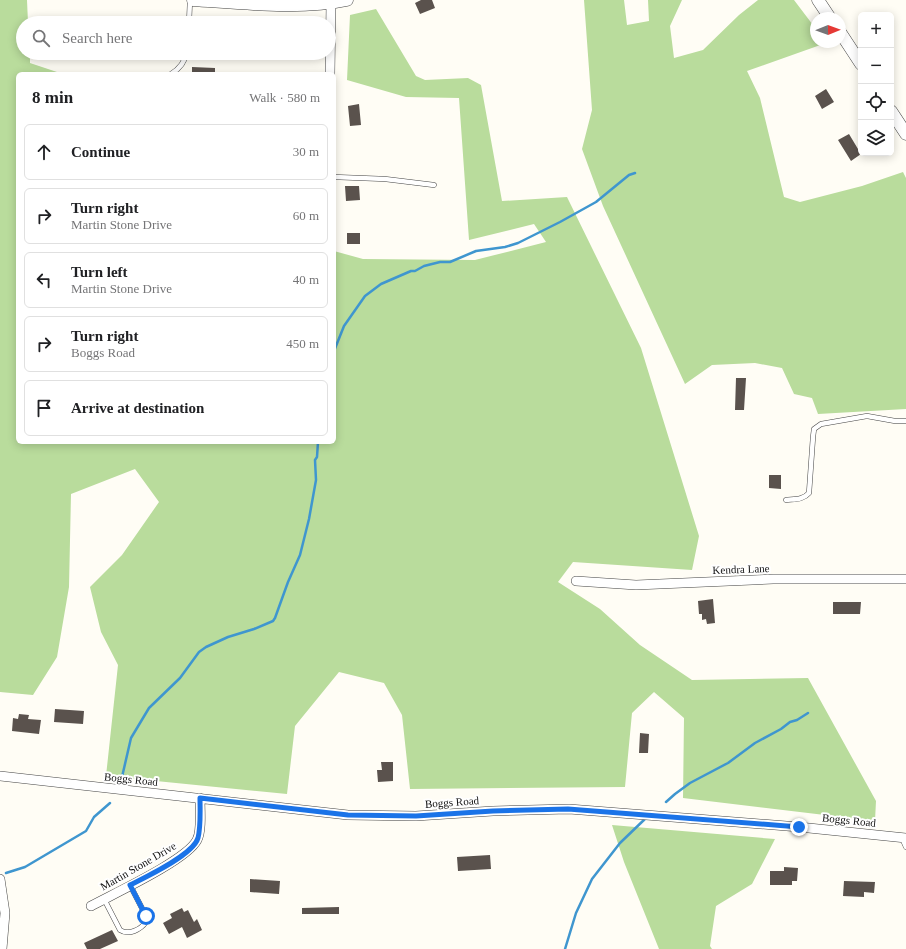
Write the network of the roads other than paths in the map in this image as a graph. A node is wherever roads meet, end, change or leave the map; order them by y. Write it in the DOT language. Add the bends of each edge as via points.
graph roads {
  1 [pos="191,0"];
  2 [pos="347,0"];
  3 [pos="818,0"];
  4 [pos="308,2"];
  5 [pos="331,3"];
  6 [pos="826,12"];
  7 [pos="189,16"];
  8 [pos="331,16"];
  9 [pos="846,41"];
  10 [pos="858,59"];
  11 [pos="184,60"];
  12 [pos="330,60"];
  13 [pos="174,72"];
  14 [pos="330,72"];
  15 [pos="894,116"];
  16 [pos="906,134"];
  17 [pos="336,177"];
  18 [pos="434,185"];
  19 [pos="906,421"];
  20 [pos="786,500"];
  21 [pos="906,579"];
  22 [pos="576,581"];
  23 [pos="0,776"];
  24 [pos="200,798"];
  25 [pos="904,838"];
  26 [pos="906,847"];
  27 [pos="0,879"];
  28 [pos="130,885"];
  29 [pos="104,899"];
  30 [pos="91,906"];
  31 [pos="1,947"];
  1 -- 4 [label="street" via="281,4"];
  1 -- 7 [label="lane"];
  2 -- 5 [label="street"];
  3 -- 6 [label="street"];
  4 -- 5 [label="street"];
  5 -- 8 [label="street"];
  9 -- 10 [label="street"];
  11 -- 13 [label="lane"];
  12 -- 14 [label="street"];
  15 -- 16 [label="street"];
  17 -- 18 [label="lane" via="385,179"];
  19 -- 20 [label="lane" via="895,422 867,416 821,424 814,429 809,493 801,499"];
  21 -- 22 [label="street, Kendra Lane" via="772,579 636,584"];
  23 -- 24 [label="street, Boggs Road"];
  24 -- 25 [label="street, Boggs Road" via="348,815 416,816 568,809 792,826"];
  24 -- 28 [label="street, Martin Stone Drive" via="198,839 193,847 168,865"];
  25 -- 26 [label="lane"];
  27 -- 31 [label="street" via="5,914"];
  28 -- 29 [label="street, Martin Stone Drive"];
  28 -- 29 [label="lane" via="146,916 143,926 124,933"];
  29 -- 30 [label="street, Martin Stone Drive"];
}
